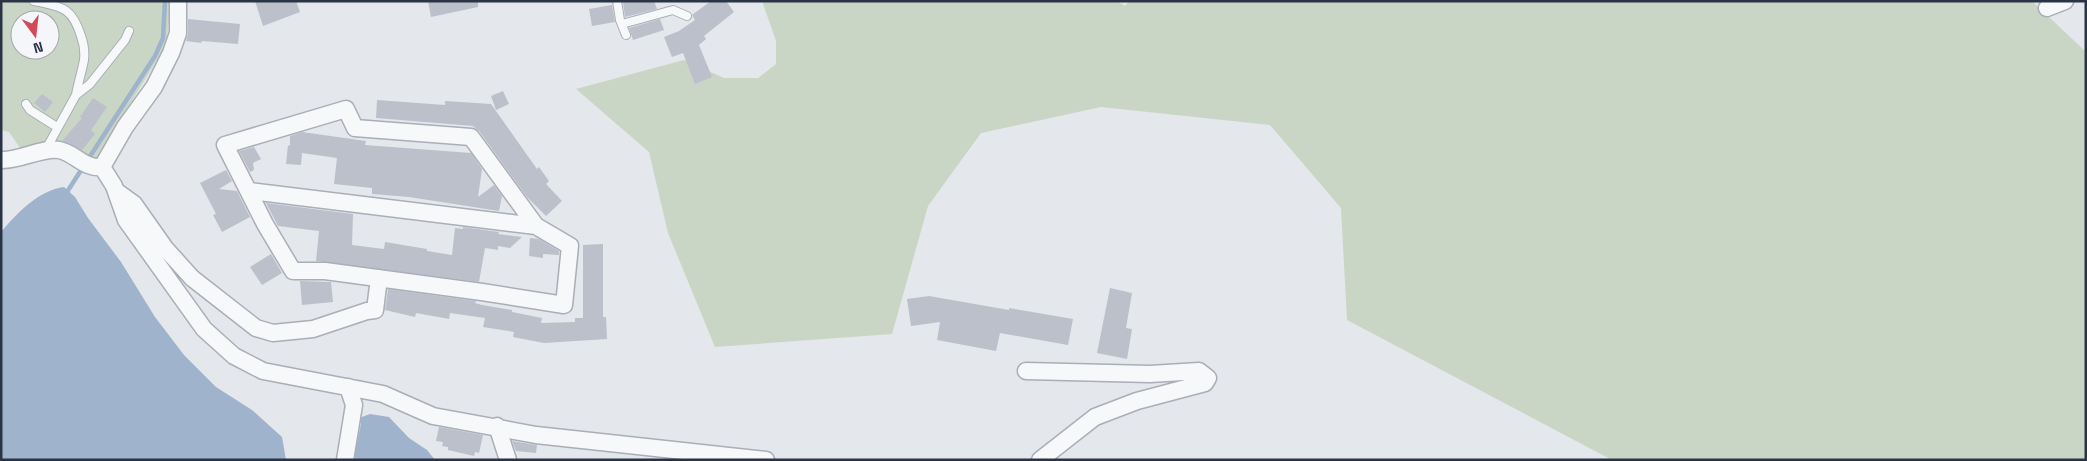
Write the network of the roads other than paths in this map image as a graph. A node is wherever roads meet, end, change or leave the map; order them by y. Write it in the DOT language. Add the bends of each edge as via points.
graph roads {
  1 [pos="34,1"];
  2 [pos="178,1"];
  3 [pos="618,1"];
  4 [pos="2065,1"];
  5 [pos="2047,8"];
  6 [pos="687,16"];
  7 [pos="622,24"];
  8 [pos="129,31"];
  9 [pos="626,35"];
  10 [pos="76,94"];
  11 [pos="26,104"];
  12 [pos="57,127"];
  13 [pos="45,151"];
  14 [pos="1,160"];
  15 [pos="102,167"];
  16 [pos="116,191"];
  17 [pos="250,191"];
  18 [pos="536,226"];
  19 [pos="379,278"];
  20 [pos="1026,371"];
  21 [pos="348,387"];
  22 [pos="497,426"];
  23 [pos="344,460"];
  24 [pos="508,460"];
  25 [pos="766,460"];
  26 [pos="1040,460"];
  1 -- 10 [label="lane" via="57,6 74,18 84,46"];
  2 -- 15 [label="street" via="178,33 171,53 154,87 125,127"];
  3 -- 7 [label="lane"];
  4 -- 5 [label="street"];
  6 -- 7 [label="lane" via="673,10"];
  7 -- 9 [label="lane"];
  8 -- 10 [label="lane" via="90,84"];
  10 -- 12 [label="lane"];
  11 -- 12 [label="lane" via="46,122"];
  12 -- 13 [label="lane"];
  13 -- 14 [label="street"];
  13 -- 15 [label="street" via="59,150 88,166"];
  15 -- 16 [label="street"];
  16 -- 19 [label="street" via="134,204 165,248 192,278 256,328 273,333 313,329 375,310"];
  16 -- 21 [label="street" via="126,220 174,289 204,329 234,356 263,371"];
  17 -- 18 [label="street"];
  17 -- 18 [label="street" via="225,145 346,109 355,128 471,137"];
  17 -- 19 [label="street" via="293,272 325,271"];
  18 -- 19 [label="street" via="570,246 564,305"];
  20 -- 26 [label="street" via="1150,374 1199,371 1208,378 1205,382 1095,417"];
  21 -- 22 [label="street" via="383,394 433,416"];
  21 -- 23 [label="street" via="354,405"];
  22 -- 24 [label="street"];
  22 -- 25 [label="street" via="536,435"];
}
